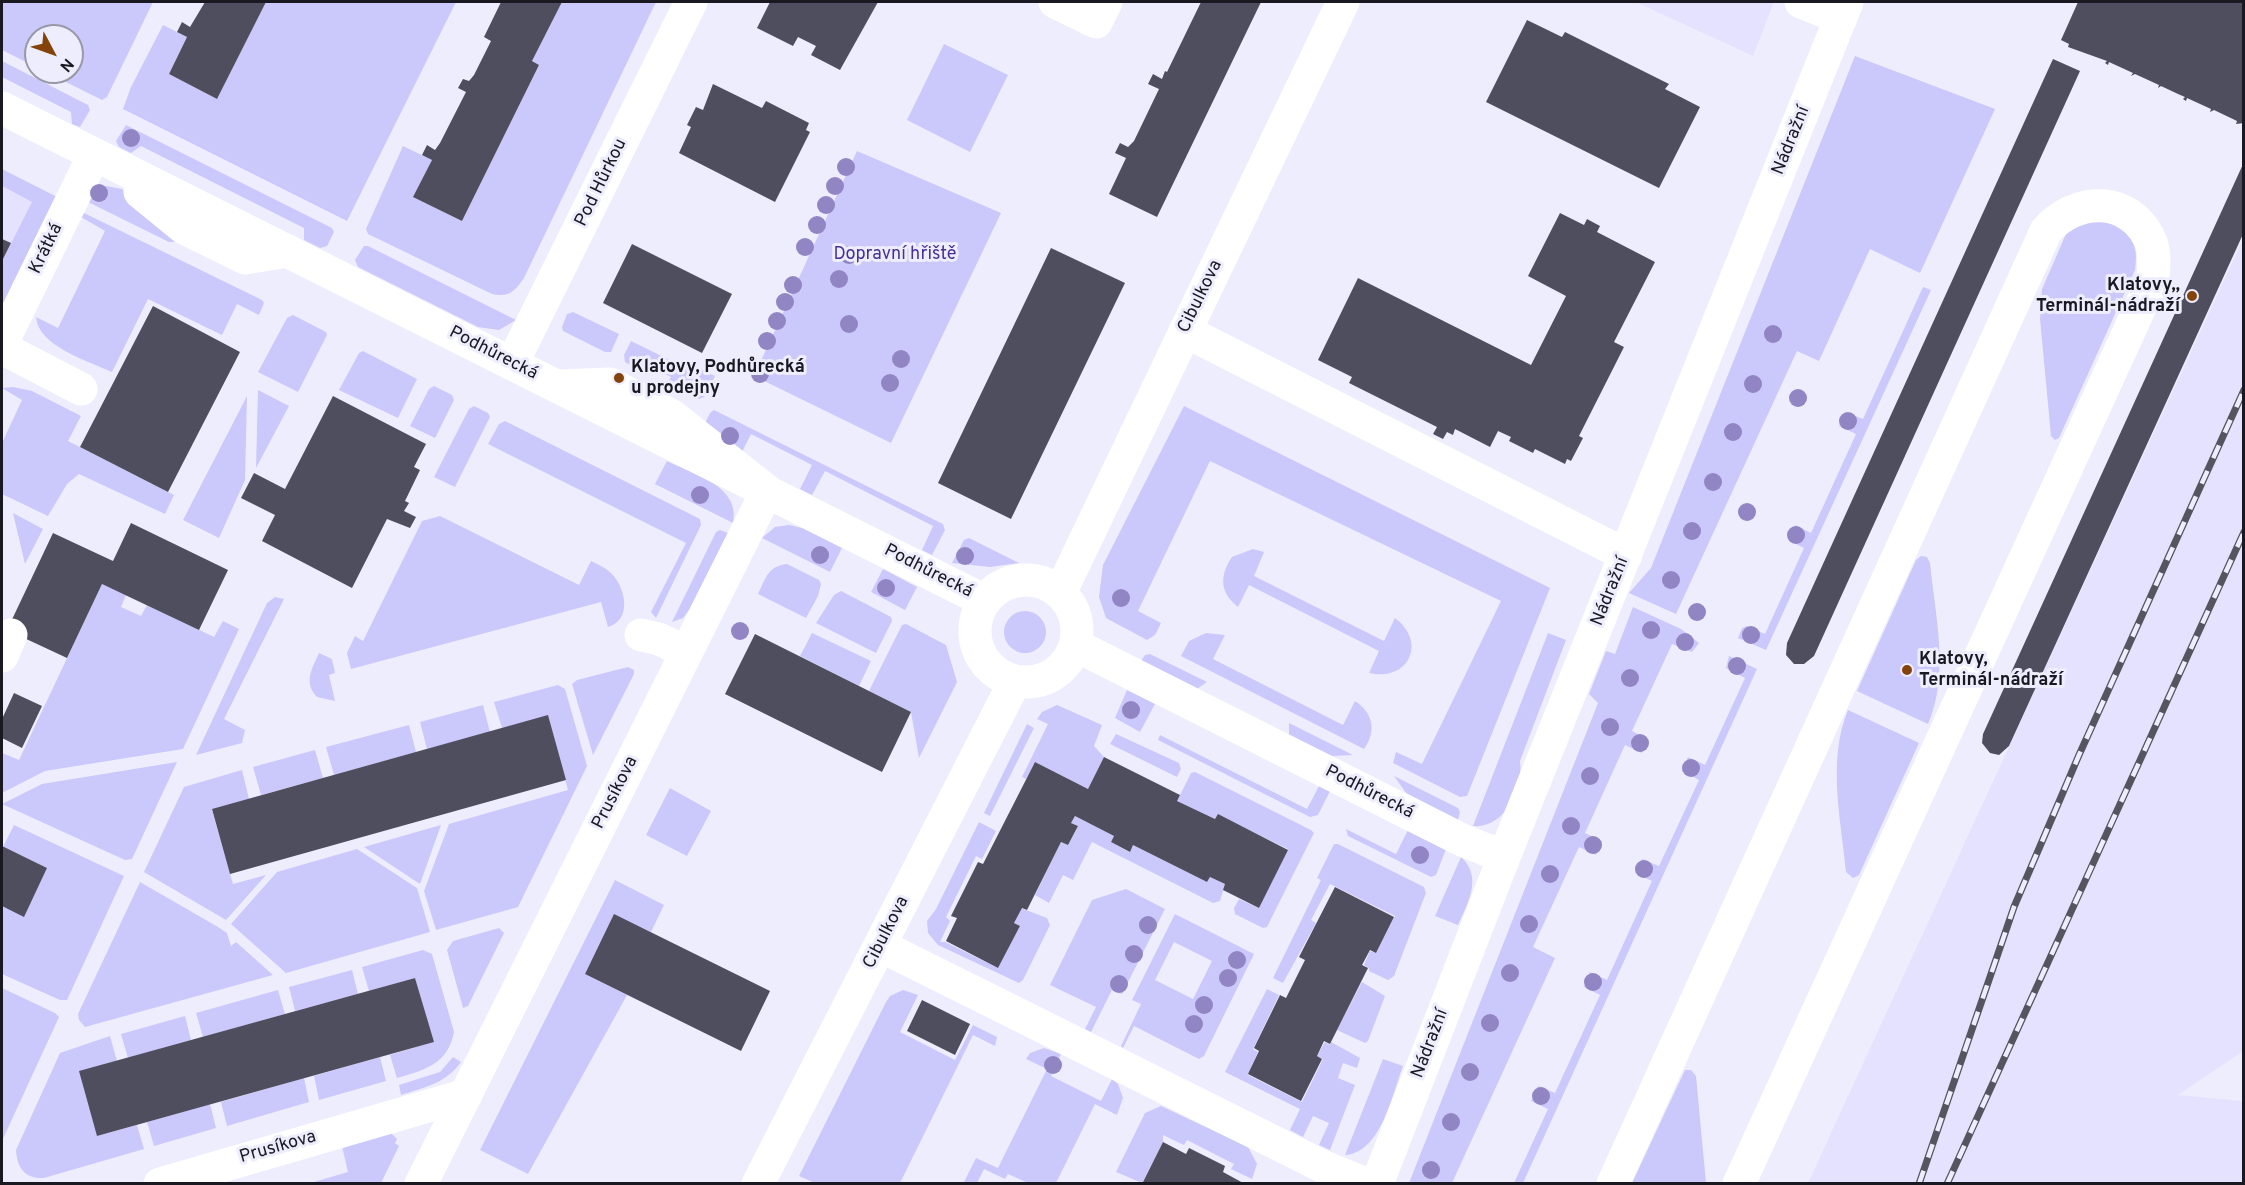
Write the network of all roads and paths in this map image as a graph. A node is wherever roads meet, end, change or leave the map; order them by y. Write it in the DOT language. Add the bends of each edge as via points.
graph roads {
  1 [pos="691,2"];
  2 [pos="1055,2"];
  3 [pos="1106,2"];
  4 [pos="1343,2"];
  5 [pos="1802,2"];
  6 [pos="1844,10"];
  7 [pos="2,108"];
  8 [pos="94,154"];
  9 [pos="1185,331"];
  10 [pos="2,346"];
  11 [pos="513,364"];
  12 [pos="81,389"];
  13 [pos="767,491"];
  14 [pos="1626,555"];
  15 [pos="1060,593"];
  16 [pos="985,601"];
  17 [pos="641,635"];
  18 [pos="1075,645"];
  19 [pos="686,652"];
  20 [pos="1015,681"];
  21 [pos="1504,858"];
  22 [pos="880,946"];
  23 [pos="466,1095"];
  24 [pos="160,1184"];
  25 [pos="422,1184"];
  26 [pos="758,1184"];
  27 [pos="1366,1184"];
  28 [pos="1377,1184"];
  29 [pos="1613,1184"];
  30 [pos="1739,1184"];
  1 -- 11 [label="street, Pod Hůrkou"];
  2 -- 3 [label="street" via="1096,22"];
  4 -- 9 [label="street, Cibulkova"];
  5 -- 6 [label="street"];
  6 -- 14 [label="street, Nádražní"];
  7 -- 8 [label="street, Podhůrecká"];
  8 -- 10 [label="street, Krátká"];
  8 -- 11 [label="street, Podhůrecká"];
  9 -- 14 [label="street"];
  9 -- 15 [label="street, Cibulkova"];
  10 -- 12 [label="street"];
  11 -- 13 [label="street, Podhůrecká"];
  13 -- 16 [label="street, Podhůrecká"];
  13 -- 19 [label="street, Prusíkova"];
  14 -- 21 [label="street, Nádražní"];
  15 -- 16 [label="street" via="1039,582 1015,581 1003,585"];
  15 -- 18 [label="street" via="1073,612"];
  16 -- 20 [label="street" via="975,628 979,649 990,667"];
  17 -- 19 [label="street"];
  18 -- 20 [label="street" via="1066,662 1052,675 1028,682"];
  18 -- 21 [label="street, Podhůrecká"];
  19 -- 23 [label="street, Prusíkova"];
  20 -- 22 [label="street, Cibulkova"];
  21 -- 28 [label="street, Nádražní"];
  22 -- 26 [label="street, Cibulkova"];
  22 -- 27 [label="street" via="1322,1166"];
  23 -- 24 [label="street, Prusíkova"];
  23 -- 25 [label="street, Prusíkova"];
  29 -- 30 [label="street" via="2046,231 2068,211 2098,204 2121,210 2134,219 2151,243 2153,279"];
}
